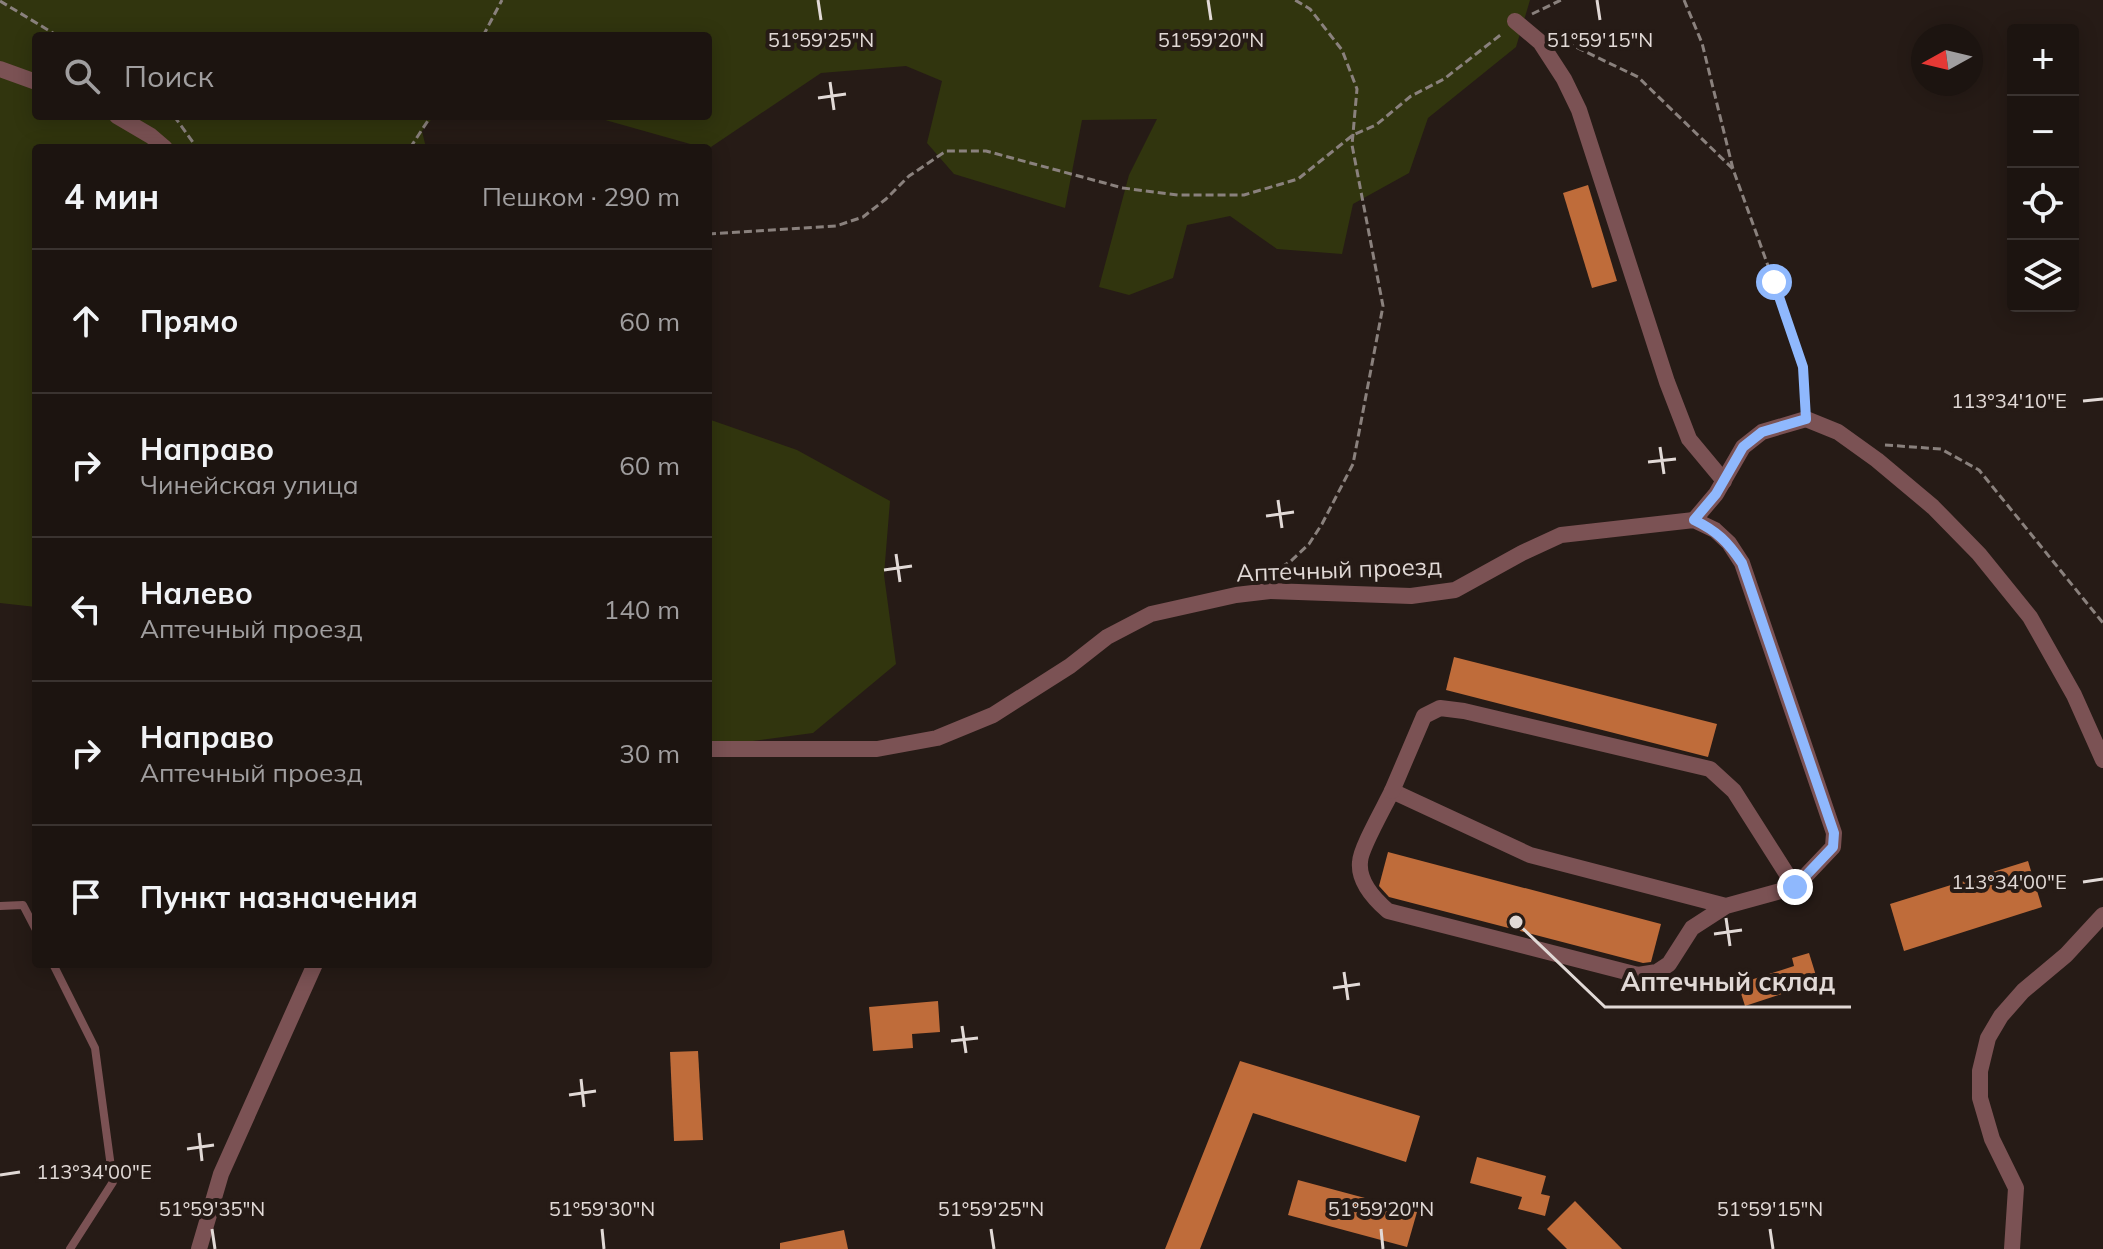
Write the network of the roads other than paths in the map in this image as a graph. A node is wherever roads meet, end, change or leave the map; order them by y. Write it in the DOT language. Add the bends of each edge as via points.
graph roads {
  1 [pos="1515,21"];
  2 [pos="0,69"];
  3 [pos="32,81"];
  4 [pos="124,120"];
  5 [pos="160,144"];
  6 [pos="1724,481"];
  7 [pos="1694,520"];
  8 [pos="712,749"];
  9 [pos="2103,760"];
  10 [pos="1392,791"];
  11 [pos="1795,887"];
  12 [pos="0,906"];
  13 [pos="1726,906"];
  14 [pos="2103,915"];
  15 [pos="32,922"];
  16 [pos="55,968"];
  17 [pos="313,968"];
  18 [pos="70,1249"];
  19 [pos="199,1249"];
  20 [pos="2012,1249"];
  1 -- 6 [label="street" via="1540,42 1579,110 1689,439"];
  2 -- 3 [label="street"];
  4 -- 5 [label="street"];
  6 -- 7 [label="street"];
  6 -- 9 [label="street" via="1743,447 1762,432 1806,419 1838,432 1877,460 1979,554 2030,617"];
  7 -- 8 [label="street, Аптечный проезд" via="1561,535 1455,590 1431,595 1270,591 1151,614 1107,637 993,715 937,738 877,749"];
  7 -- 11 [label="street" via="1715,530 1742,563 1834,833 1833,847"];
  10 -- 11 [label="street" via="1424,716 1440,708 1710,769 1734,791"];
  10 -- 13 [label="street" via="1530,855"];
  10 -- 13 [label="street" via="1359,861 1363,881 1388,911 1638,975 1669,964 1692,928"];
  11 -- 13 [label="street"];
  12 -- 15 [label="lane" via="23,905"];
  14 -- 20 [label="street" via="2023,991 1988,1038 1980,1098 1992,1139 2016,1188"];
  16 -- 18 [label="lane" via="95,1048 113,1182"];
  17 -- 19 [label="street" via="221,1174"];
}
